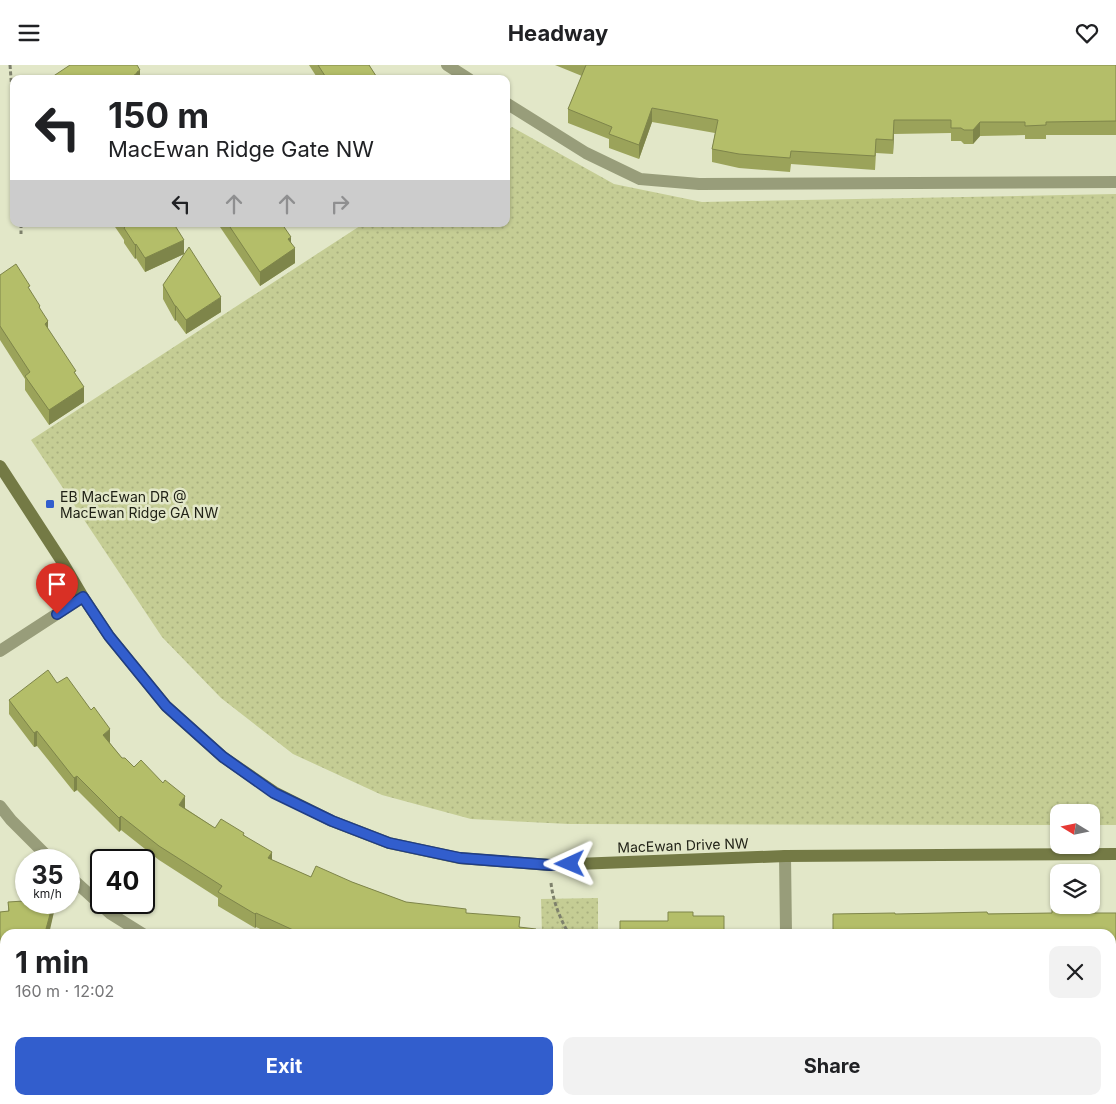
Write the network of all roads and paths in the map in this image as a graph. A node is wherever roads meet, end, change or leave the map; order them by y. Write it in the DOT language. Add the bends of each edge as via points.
graph roads {
  1 [pos="447,65"];
  2 [pos="463,75"];
  3 [pos="510,106"];
  4 [pos="1116,182"];
  5 [pos="21,227"];
  6 [pos="21,234"];
  7 [pos="0,466"];
  8 [pos="83,597"];
  9 [pos="0,651"];
  10 [pos="0,806"];
  11 [pos="40,849"];
  12 [pos="1116,855"];
  13 [pos="785,856"];
  14 [pos="550,865"];
  15 [pos="80,886"];
  16 [pos="135,929"];
  17 [pos="566,929"];
  18 [pos="786,929"];
  1 -- 2 [label="street"];
  3 -- 4 [label="street" via="586,153 640,179 699,184"];
  5 -- 6 [label="path"];
  7 -- 8 [label="street, MacEwan Drive NW"];
  8 -- 9 [label="street"];
  8 -- 14 [label="street, MacEwan Drive NW" via="109,636 166,706 223,757 274,793 332,821 389,843 460,858"];
  10 -- 11 [label="street"];
  12 -- 13 [label="street, MacEwan Drive NW"];
  13 -- 14 [label="street, MacEwan Drive NW"];
  13 -- 18 [label="street"];
  14 -- 17 [label="path" via="552,894"];
  15 -- 16 [label="street" via="111,914"];
}
